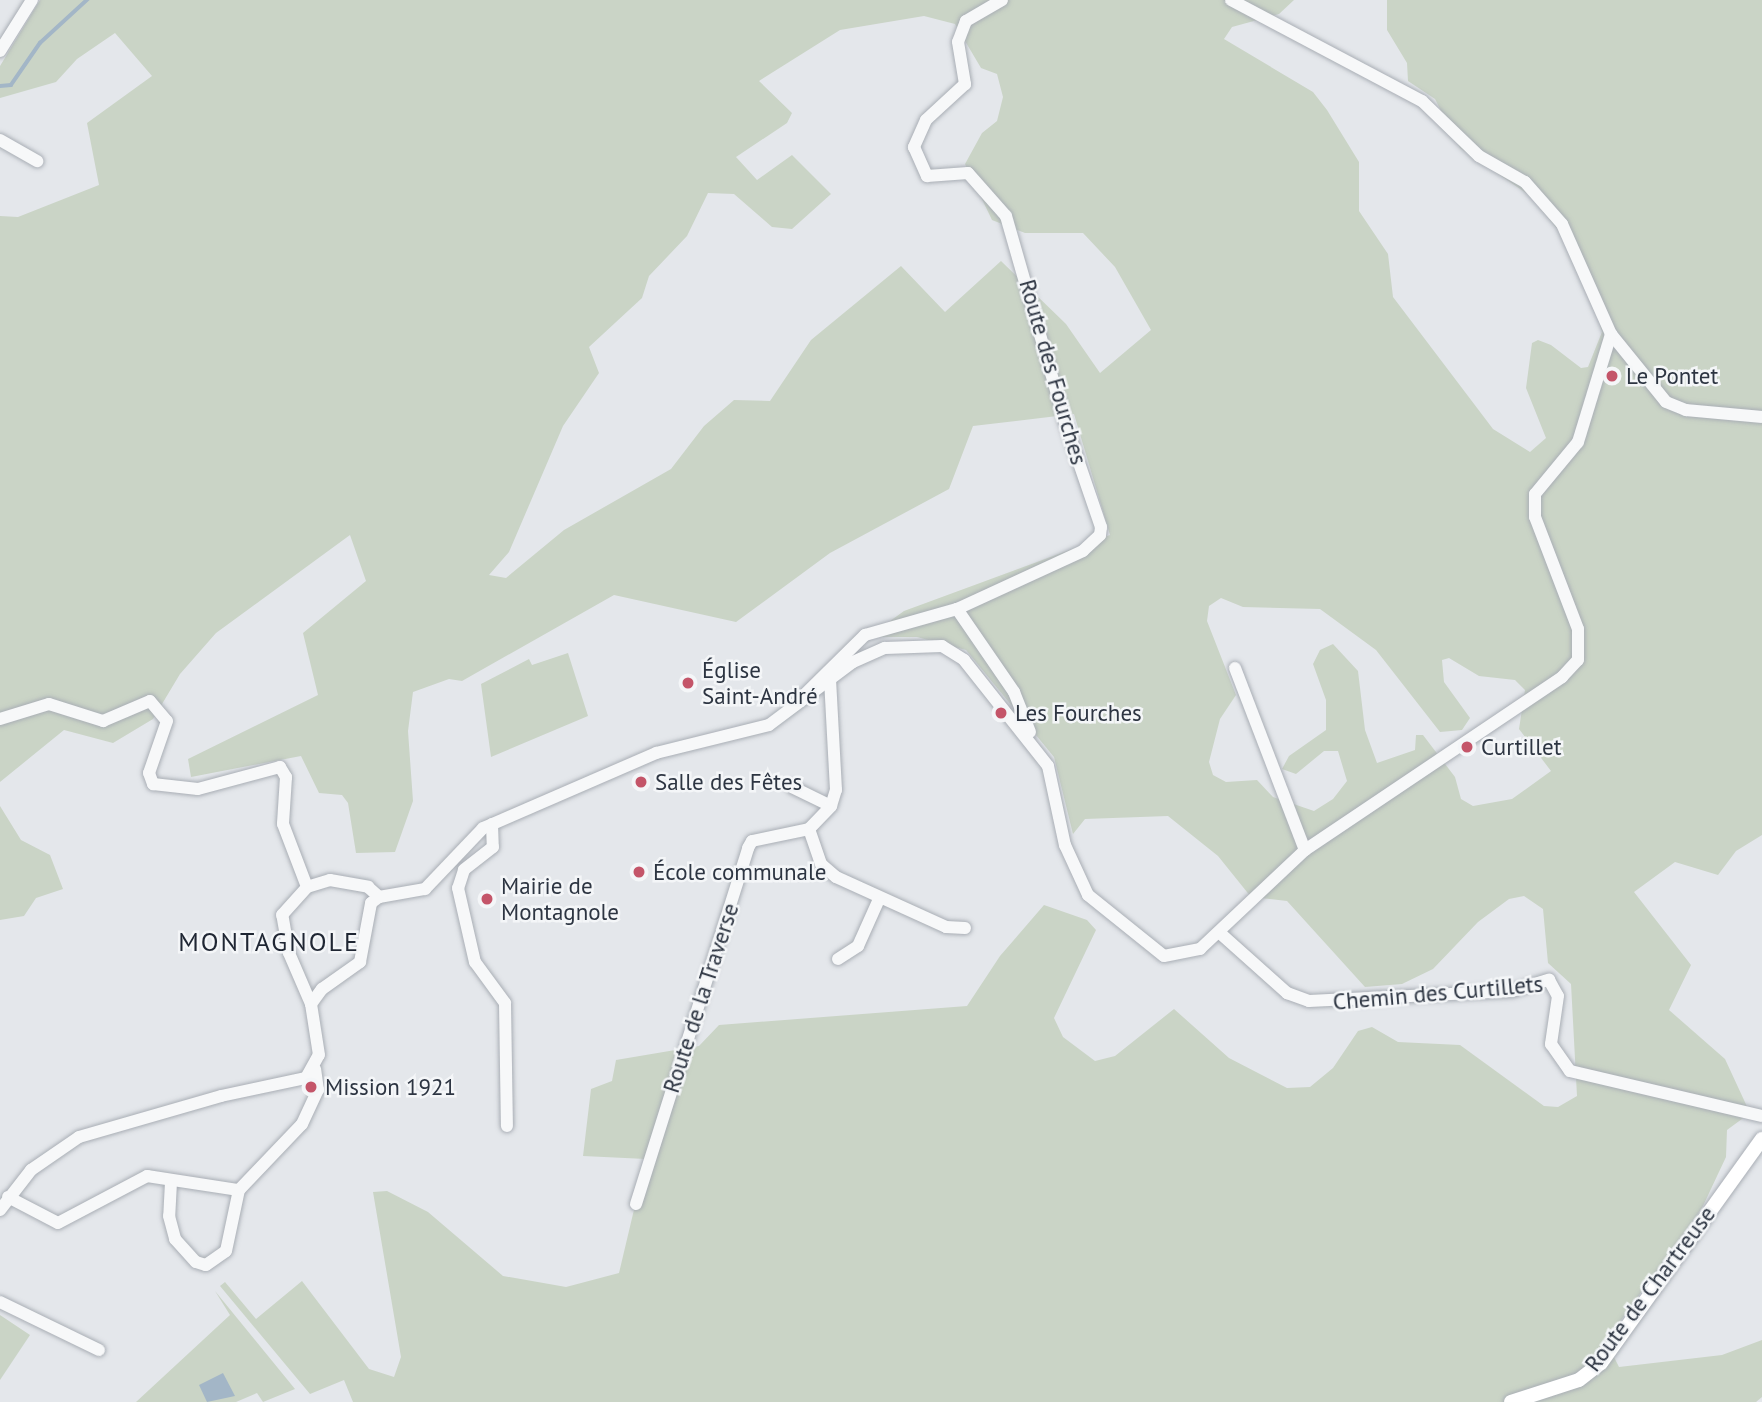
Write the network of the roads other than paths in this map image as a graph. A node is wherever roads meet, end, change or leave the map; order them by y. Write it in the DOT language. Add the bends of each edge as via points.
graph roads {
  1 [pos="32,0"];
  2 [pos="1002,0"];
  3 [pos="1231,0"];
  4 [pos="0,51"];
  5 [pos="0,140"];
  6 [pos="37,162"];
  7 [pos="1611,334"];
  8 [pos="1762,417"];
  9 [pos="957,609"];
  10 [pos="1235,667"];
  11 [pos="830,680"];
  12 [pos="787,716"];
  13 [pos="0,719"];
  14 [pos="1034,742"];
  15 [pos="792,787"];
  16 [pos="831,806"];
  17 [pos="492,824"];
  18 [pos="809,830"];
  19 [pos="1304,850"];
  20 [pos="307,887"];
  21 [pos="379,897"];
  22 [pos="879,899"];
  23 [pos="965,928"];
  24 [pos="1221,934"];
  25 [pos="838,959"];
  26 [pos="311,1004"];
  27 [pos="314,1069"];
  28 [pos="1762,1116"];
  29 [pos="507,1126"];
  30 [pos="1762,1139"];
  31 [pos="172,1182"];
  32 [pos="239,1190"];
  33 [pos="8,1197"];
  34 [pos="636,1204"];
  35 [pos="0,1210"];
  36 [pos="0,1302"];
  37 [pos="99,1350"];
  38 [pos="1511,1402"];
  1 -- 4 [label="street"];
  2 -- 9 [label="street, Route des Fourches" via="966,21 958,42 965,84 926,120 915,152 927,176 959,172 979,180 1006,216 1065,422 1101,527 1100,535 1083,551"];
  3 -- 7 [label="street" via="1422,101 1479,156 1525,182 1562,223"];
  5 -- 6 [label="street"];
  7 -- 8 [label="street" via="1666,402 1686,410"];
  7 -- 19 [label="street" via="1578,442 1535,494 1535,517 1577,629 1578,660 1562,677"];
  9 -- 12 [label="street" via="865,635 804,690"];
  9 -- 14 [label="street" via="1014,692"];
  10 -- 19 [label="street"];
  11 -- 12 [label="street"];
  11 -- 14 [label="street" via="885,648 942,646 964,660"];
  11 -- 16 [label="street" via="836,790"];
  12 -- 17 [label="street" via="749,732 656,753"];
  13 -- 20 [label="street" via="49,704 103,721 150,701 167,721 149,773 153,785 198,789 280,766 286,777 283,824"];
  14 -- 24 [label="street" via="1053,781 1072,866 1098,907 1164,956 1192,954"];
  15 -- 16 [label="street"];
  16 -- 18 [label="street"];
  17 -- 21 [label="street" via="466,841 425,889"];
  17 -- 29 [label="street" via="493,847 464,870 458,888 475,962 505,1003"];
  18 -- 22 [label="street" via="828,872"];
  18 -- 34 [label="street, Route de la Traverse" via="752,841 748,848"];
  19 -- 24 [label="street" via="1266,881"];
  20 -- 21 [label="street" via="340,879 368,887"];
  20 -- 26 [label="street" via="280,923"];
  21 -- 26 [label="street" via="367,910 360,962 322,989"];
  22 -- 23 [label="street" via="946,927"];
  22 -- 25 [label="street" via="858,946"];
  24 -- 28 [label="street, Chemin des Curtillets" via="1287,993 1308,1001 1513,991 1549,980 1558,996 1551,1044 1570,1072"];
  26 -- 27 [label="street" via="318,1045"];
  27 -- 32 [label="street" via="318,1090 302,1124"];
  27 -- 33 [label="street" via="302,1080 221,1096 79,1137 31,1170"];
  30 -- 38 [label="main road, Route de Chartreuse" via="1601,1363 1579,1380"];
  31 -- 32 [label="street"];
  31 -- 32 [label="street" via="169,1216 175,1239 196,1262 206,1265 226,1251"];
  31 -- 33 [label="street" via="147,1176 58,1223"];
  33 -- 35 [label="street"];
  36 -- 37 [label="street"];
}
